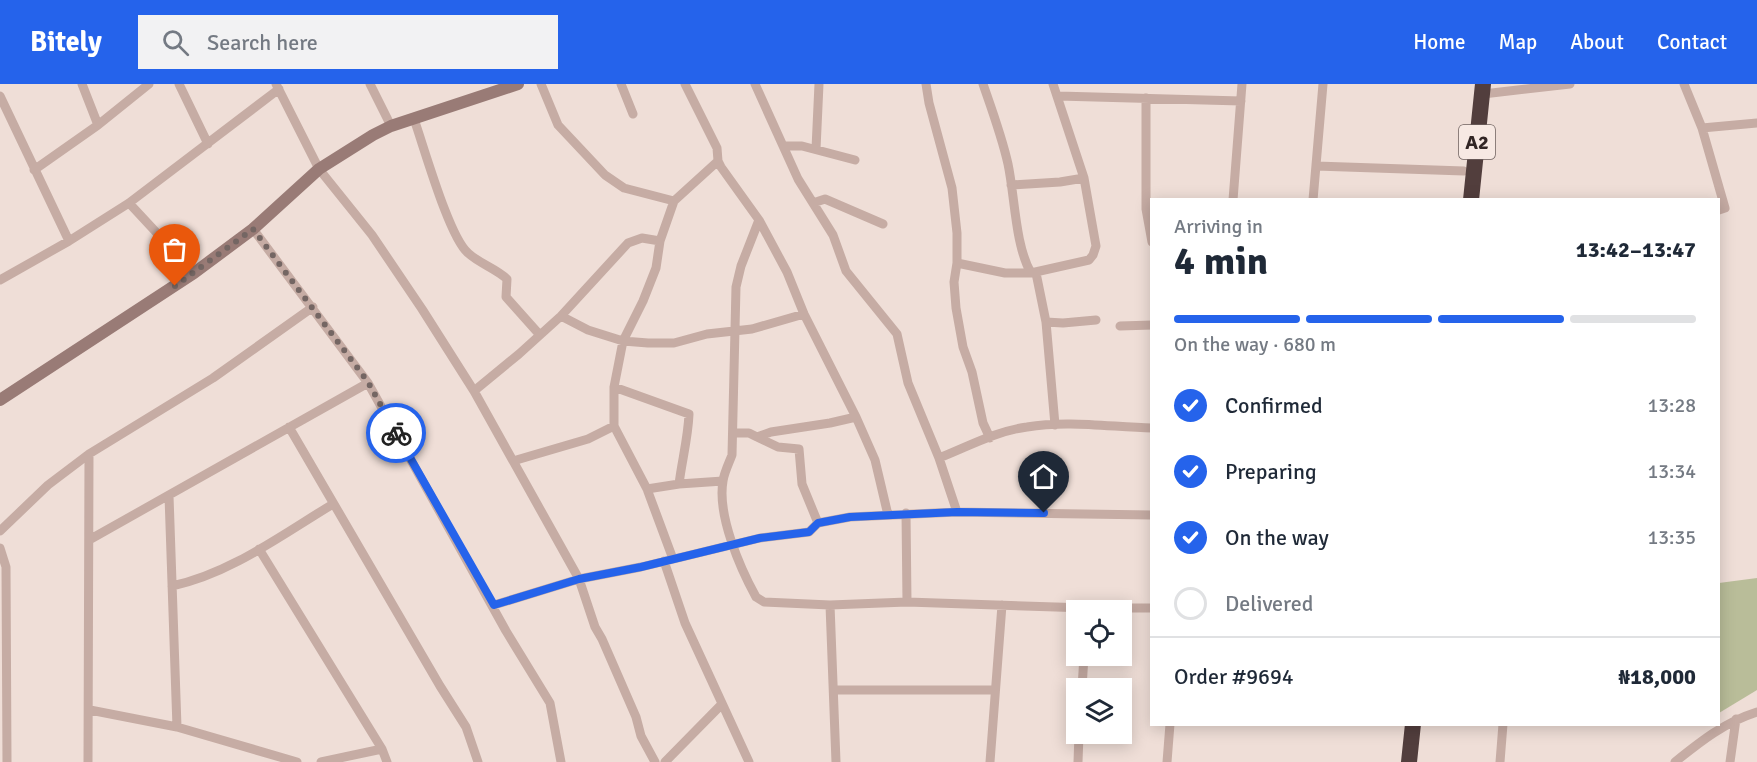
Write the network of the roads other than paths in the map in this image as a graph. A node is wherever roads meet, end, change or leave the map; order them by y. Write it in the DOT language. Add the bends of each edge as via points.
graph roads {
  1 [pos="82,84"];
  2 [pos="149,84"];
  3 [pos="179,84"];
  4 [pos="370,84"];
  5 [pos="518,84"];
  6 [pos="541,84"];
  7 [pos="621,84"];
  8 [pos="685,84"];
  9 [pos="755,84"];
  10 [pos="819,84"];
  11 [pos="926,84"];
  12 [pos="983,84"];
  13 [pos="1053,84"];
  14 [pos="1242,84"];
  15 [pos="1323,84"];
  16 [pos="1570,84"];
  17 [pos="1684,84"];
  18 [pos="277,87"];
  19 [pos="1479,87"];
  20 [pos="0,96"];
  21 [pos="1058,96"];
  22 [pos="1146,98"];
  23 [pos="1241,101"];
  24 [pos="633,114"];
  25 [pos="414,119"];
  26 [pos="1757,123"];
  27 [pos="98,125"];
  28 [pos="391,126"];
  29 [pos="1702,128"];
  30 [pos="208,144"];
  31 [pos="784,146"];
  32 [pos="816,149"];
  33 [pos="855,160"];
  34 [pos="718,161"];
  35 [pos="1316,166"];
  36 [pos="319,169"];
  37 [pos="34,170"];
  38 [pos="1464,171"];
  39 [pos="1084,178"];
  40 [pos="1011,185"];
  41 [pos="1233,198"];
  42 [pos="1313,198"];
  43 [pos="1461,198"];
  44 [pos="1471,198"];
  45 [pos="674,201"];
  46 [pos="129,203"];
  47 [pos="813,203"];
  48 [pos="1720,210"];
  49 [pos="759,220"];
  50 [pos="883,224"];
  51 [pos="253,229"];
  52 [pos="1150,231"];
  53 [pos="660,241"];
  54 [pos="69,242"];
  55 [pos="957,263"];
  56 [pos="194,273"];
  57 [pos="1033,273"];
  58 [pos="0,280"];
  59 [pos="313,307"];
  60 [pos="804,314"];
  61 [pos="561,316"];
  62 [pos="1096,320"];
  63 [pos="1046,322"];
  64 [pos="1150,325"];
  65 [pos="1120,326"];
  66 [pos="735,331"];
  67 [pos="539,334"];
  68 [pos="622,340"];
  69 [pos="368,382"];
  70 [pos="614,387"];
  71 [pos="474,391"];
  72 [pos="0,399"];
  73 [pos="856,417"];
  74 [pos="1055,425"];
  75 [pos="614,426"];
  76 [pos="289,427"];
  77 [pos="1150,428"];
  78 [pos="733,433"];
  79 [pos="757,437"];
  80 [pos="990,438"];
  81 [pos="89,454"];
  82 [pos="939,458"];
  83 [pos="513,461"];
  84 [pos="723,481"];
  85 [pos="679,483"];
  86 [pos="647,489"];
  87 [pos="169,496"];
  88 [pos="333,504"];
  89 [pos="957,512"];
  90 [pos="906,513"];
  91 [pos="888,515"];
  92 [pos="1150,515"];
  93 [pos="818,523"];
  94 [pos="0,531"];
  95 [pos="89,540"];
  96 [pos="734,545"];
  97 [pos="0,548"];
  98 [pos="259,549"];
  99 [pos="669,560"];
  100 [pos="579,579"];
  101 [pos="172,586"];
  102 [pos="907,602"];
  103 [pos="494,605"];
  104 [pos="830,605"];
  105 [pos="1002,605"];
  106 [pos="1066,608"];
  107 [pos="1132,608"];
  108 [pos="1150,608"];
  109 [pos="835,690"];
  110 [pos="995,690"];
  111 [pos="722,705"];
  112 [pos="90,710"];
  113 [pos="1757,712"];
  114 [pos="1736,719"];
  115 [pos="1170,726"];
  116 [pos="1413,726"];
  117 [pos="1423,726"];
  118 [pos="1503,726"];
  119 [pos="177,727"];
  120 [pos="1078,744"];
  121 [pos="382,749"];
  122 [pos="7,762"];
  123 [pos="88,762"];
  124 [pos="297,762"];
  125 [pos="321,762"];
  126 [pos="387,762"];
  127 [pos="478,762"];
  128 [pos="561,762"];
  129 [pos="655,762"];
  130 [pos="665,762"];
  131 [pos="749,762"];
  132 [pos="836,762"];
  133 [pos="990,762"];
  134 [pos="1077,762"];
  135 [pos="1167,762"];
  136 [pos="1409,762"];
  137 [pos="1420,762"];
  138 [pos="1500,762"];
  139 [pos="1675,762"];
  140 [pos="1730,762"];
  1 -- 27 [label="street"];
  2 -- 27 [label="street"];
  3 -- 30 [label="street"];
  4 -- 28 [label="street"];
  5 -- 25 [label="street"];
  6 -- 45 [label="street" via="558,125 605,175 624,188"];
  7 -- 24 [label="street"];
  8 -- 34 [label="street" via="717,148"];
  9 -- 31 [label="street"];
  10 -- 32 [label="street"];
  11 -- 55 [label="street" via="952,188"];
  12 -- 40 [label="street" via="1000,133"];
  13 -- 21 [label="street"];
  14 -- 23 [label="street"];
  15 -- 35 [label="street"];
  16 -- 19 [label="street"];
  17 -- 29 [label="street"];
  18 -- 30 [label="street"];
  18 -- 36 [label="street"];
  19 -- 38 [label="highway, A2"];
  19 -- 44 [label="highway, A2"];
  20 -- 37 [label="street"];
  21 -- 22 [label="street"];
  21 -- 39 [label="street"];
  22 -- 23 [label="street"];
  22 -- 52 [label="street" via="1146,209"];
  23 -- 41 [label="street"];
  25 -- 28 [label="street"];
  25 -- 67 [label="street" via="455,235 467,253 507,279 506,297"];
  26 -- 29 [label="street"];
  27 -- 37 [label="street"];
  28 -- 36 [label="street"];
  29 -- 48 [label="street" via="1725,208"];
  30 -- 46 [label="street"];
  31 -- 32 [label="street"];
  31 -- 47 [label="street"];
  32 -- 33 [label="street"];
  34 -- 45 [label="street"];
  34 -- 49 [label="street"];
  35 -- 38 [label="street"];
  35 -- 42 [label="street"];
  36 -- 51 [label="street"];
  36 -- 71 [label="street" via="372,235"];
  37 -- 54 [label="street"];
  38 -- 43 [label="highway, A2"];
  39 -- 40 [label="street"];
  39 -- 57 [label="street" via="1096,246 1093,255 1089,260"];
  40 -- 57 [label="street" via="1023,254"];
  45 -- 53 [label="street"];
  46 -- 54 [label="street"];
  46 -- 56 [label="street"];
  47 -- 50 [label="street" via="825,199"];
  47 -- 82 [label="street" via="833,236 846,271 897,334 908,383"];
  49 -- 60 [label="street" via="788,272"];
  49 -- 66 [label="street" via="736,287"];
  51 -- 56 [label="street"];
  51 -- 59 [label="street"];
  53 -- 61 [label="street" via="642,238 628,243"];
  53 -- 68 [label="street" via="656,268"];
  54 -- 58 [label="street"];
  55 -- 57 [label="street" via="1005,273"];
  55 -- 80 [label="street" via="954,282 959,328"];
  56 -- 72 [label="street"];
  57 -- 63 [label="street"];
  59 -- 69 [label="street"];
  59 -- 81 [label="street" via="213,378"];
  60 -- 66 [label="street"];
  60 -- 73 [label="street"];
  61 -- 67 [label="street"];
  61 -- 68 [label="street" via="588,330"];
  62 -- 63 [label="street"];
  63 -- 74 [label="street"];
  64 -- 65 [label="street"];
  66 -- 68 [label="street" via="674,343"];
  66 -- 78 [label="street"];
  67 -- 71 [label="street"];
  68 -- 70 [label="street"];
  69 -- 76 [label="street"];
  69 -- 103 [label="street"];
  70 -- 75 [label="street"];
  70 -- 85 [label="street" via="689,414"];
  71 -- 83 [label="street"];
  73 -- 79 [label="street"];
  73 -- 91 [label="street" via="875,460"];
  74 -- 77 [label="street"];
  74 -- 80 [label="street" via="1027,426"];
  75 -- 83 [label="street" via="588,439"];
  75 -- 86 [label="street"];
  76 -- 87 [label="street"];
  76 -- 88 [label="street"];
  78 -- 79 [label="street"];
  78 -- 84 [label="street" via="732,455"];
  79 -- 93 [label="street" via="778,447 799,449 802,484"];
  80 -- 82 [label="street"];
  81 -- 94 [label="street" via="48,485"];
  81 -- 95 [label="street"];
  82 -- 89 [label="street"];
  83 -- 100 [label="street"];
  84 -- 85 [label="street"];
  84 -- 96 [label="street" via="722,506"];
  85 -- 86 [label="street"];
  86 -- 99 [label="street"];
  87 -- 95 [label="street"];
  87 -- 101 [label="street"];
  88 -- 98 [label="street"];
  88 -- 127 [label="street" via="466,727"];
  89 -- 90 [label="street"];
  89 -- 92 [label="street"];
  90 -- 91 [label="street"];
  90 -- 102 [label="street"];
  91 -- 93 [label="street"];
  93 -- 96 [label="street" via="809,532"];
  95 -- 112 [label="street"];
  96 -- 99 [label="street"];
  96 -- 104 [label="street" via="756,597 764,602"];
  97 -- 122 [label="street" via="6,567"];
  98 -- 101 [label="street" via="194,581"];
  98 -- 121 [label="street"];
  99 -- 100 [label="street"];
  99 -- 111 [label="street" via="685,622"];
  100 -- 103 [label="street"];
  100 -- 129 [label="street" via="595,627"];
  101 -- 119 [label="street"];
  102 -- 104 [label="street"];
  102 -- 105 [label="street"];
  103 -- 128 [label="street" via="550,703"];
  104 -- 109 [label="street"];
  105 -- 106 [label="street"];
  105 -- 110 [label="street"];
  107 -- 108 [label="street"];
  109 -- 110 [label="street"];
  109 -- 132 [label="street"];
  110 -- 133 [label="street"];
  111 -- 130 [label="street"];
  111 -- 131 [label="street"];
  112 -- 119 [label="street"];
  112 -- 123 [label="street"];
  113 -- 114 [label="street"];
  114 -- 139 [label="street" via="1706,736"];
  114 -- 140 [label="street"];
  115 -- 135 [label="street"];
  116 -- 136 [label="highway"];
  117 -- 137 [label="highway"];
  118 -- 138 [label="street"];
  119 -- 124 [label="street"];
  120 -- 134 [label="street"];
  121 -- 125 [label="street"];
  121 -- 126 [label="street"];
}
